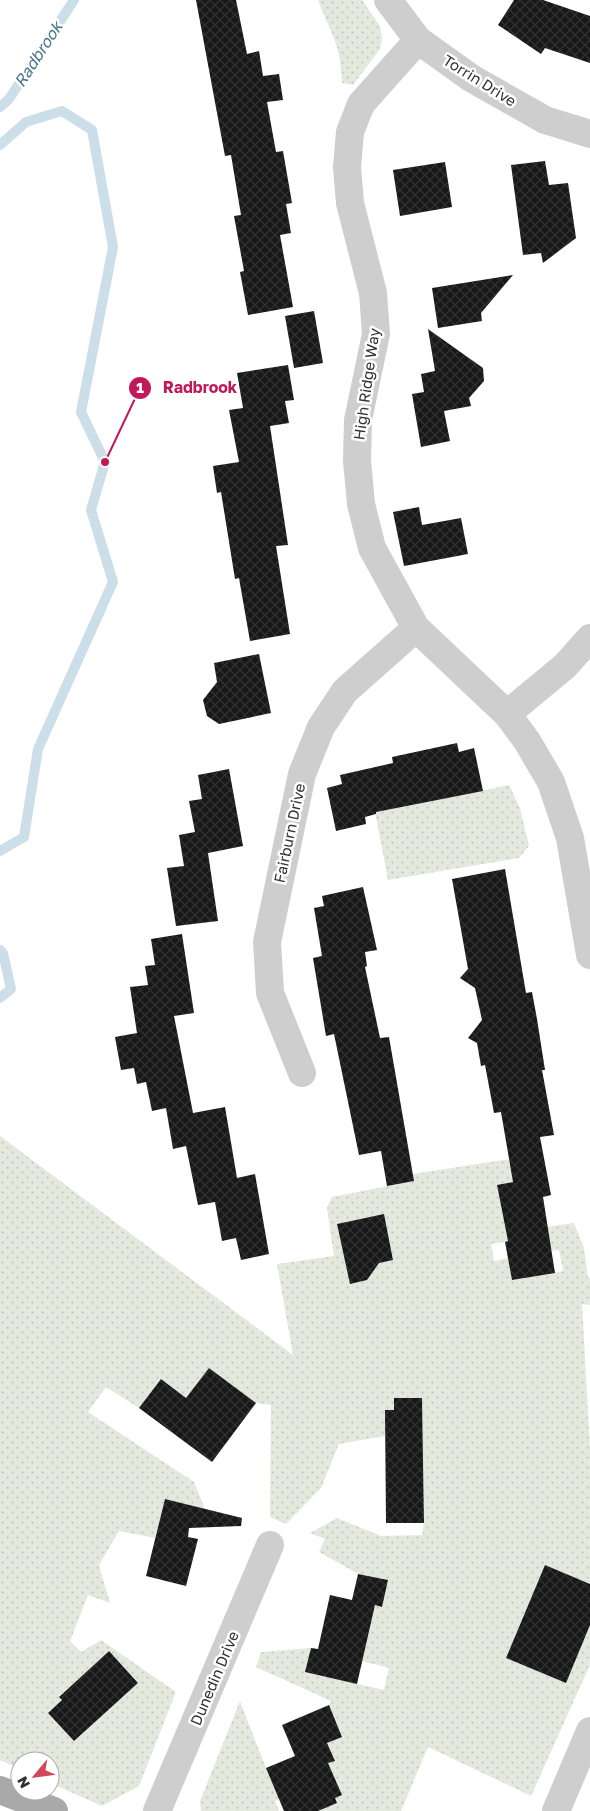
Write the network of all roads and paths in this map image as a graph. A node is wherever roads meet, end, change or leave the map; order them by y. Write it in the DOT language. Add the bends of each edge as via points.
graph roads {
  1 [pos="388,0"];
  2 [pos="418,40"];
  3 [pos="590,134"];
  4 [pos="416,628"];
  5 [pos="590,638"];
  6 [pos="507,714"];
  7 [pos="590,955"];
  8 [pos="302,1073"];
  9 [pos="270,1545"];
  10 [pos="590,1731"];
  11 [pos="0,1790"];
  12 [pos="54,1811"];
  13 [pos="157,1811"];
  14 [pos="556,1811"];
  1 -- 2 [label="street, Torrin Drive"];
  2 -- 3 [label="street, Torrin Drive" via="471,78 544,120"];
  2 -- 4 [label="street, High Ridge Way" via="361,104 350,132 347,167 350,203 373,293 376,334 358,420 357,461 362,504 372,548"];
  4 -- 6 [label="street, High Ridge Way"];
  4 -- 8 [label="street, Fairburn Drive" via="345,691 321,727 302,774 267,942 270,993"];
  5 -- 6 [label="street" via="565,666"];
  6 -- 7 [label="street, High Ridge Way" via="552,782 570,838"];
  9 -- 13 [label="street, Dunedin Drive"];
  10 -- 14 [label="street"];
  11 -- 12 [label="main road"];
}
